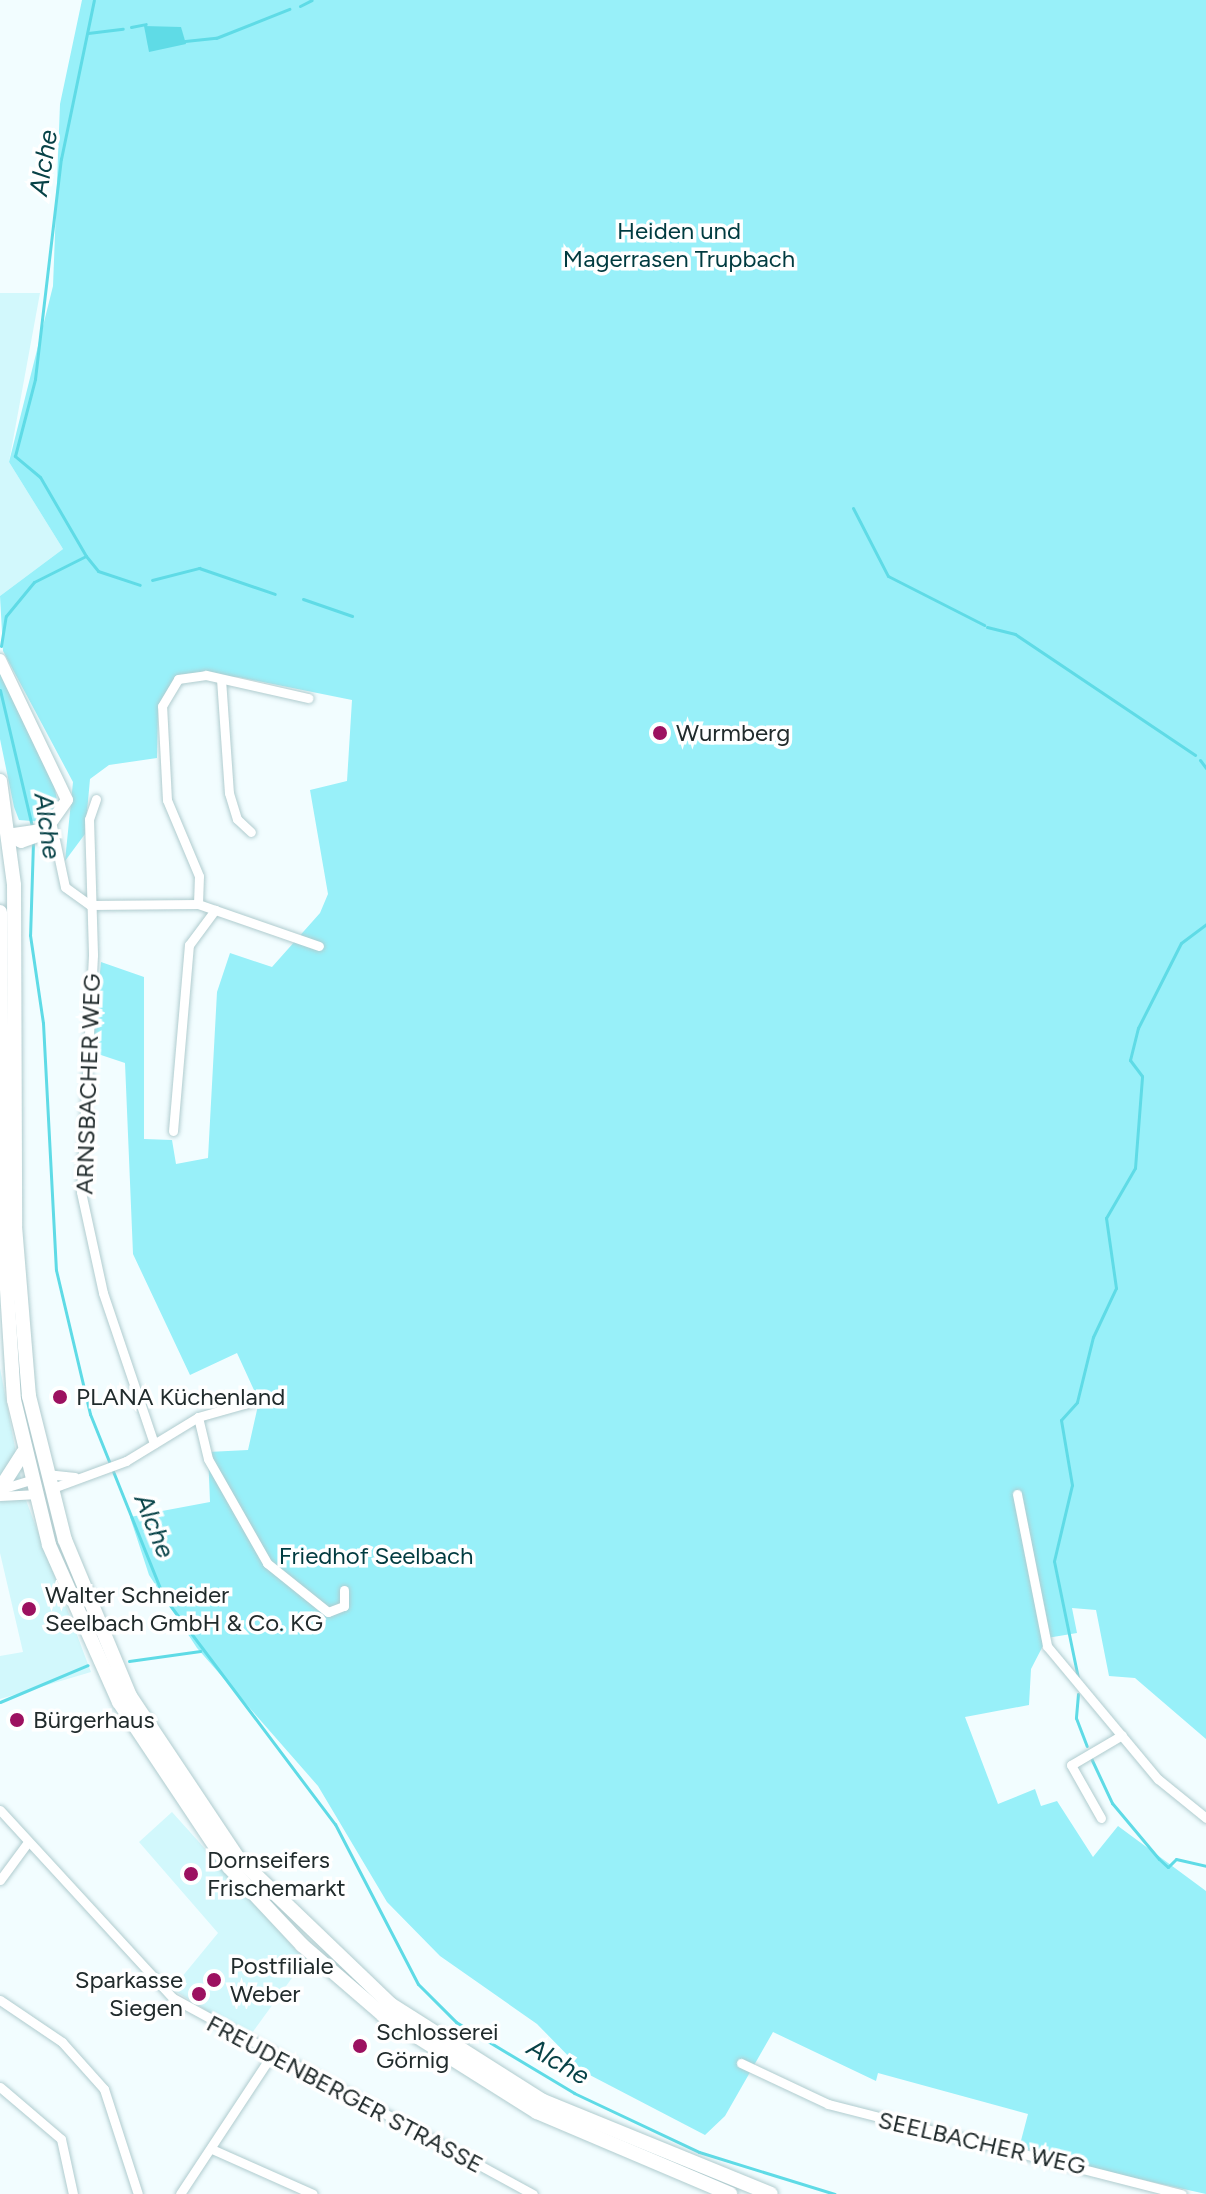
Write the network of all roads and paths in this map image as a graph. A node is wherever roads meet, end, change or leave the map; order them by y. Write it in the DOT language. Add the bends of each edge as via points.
graph roads {
  1 [pos="0,660"];
  2 [pos="221,679"];
  3 [pos="308,698"];
  4 [pos="0,781"];
  5 [pos="96,799"];
  6 [pos="46,829"];
  7 [pos="251,832"];
  8 [pos="4,836"];
  9 [pos="198,904"];
  10 [pos="90,905"];
  11 [pos="215,910"];
  12 [pos="0,912"];
  13 [pos="319,946"];
  14 [pos="173,1131"];
  15 [pos="258,1400"];
  16 [pos="198,1417"];
  17 [pos="154,1444"];
  18 [pos="23,1452"];
  19 [pos="75,1477"];
  20 [pos="48,1482"];
  21 [pos="31,1487"];
  22 [pos="0,1489"];
  23 [pos="1017,1494"];
  24 [pos="0,1496"];
  25 [pos="344,1590"];
  26 [pos="1122,1735"];
  27 [pos="0,1810"];
  28 [pos="1101,1818"];
  29 [pos="1206,1818"];
  30 [pos="28,1842"];
  31 [pos="0,1880"];
  32 [pos="0,2000"];
  33 [pos="271,2056"];
  34 [pos="741,2063"];
  35 [pos="0,2087"];
  36 [pos="214,2150"];
  37 [pos="73,2194"];
  38 [pos="138,2194"];
  39 [pos="180,2194"];
  40 [pos="313,2194"];
  41 [pos="533,2194"];
  42 [pos="730,2194"];
  43 [pos="771,2194"];
  44 [pos="1182,2194"];
  1 -- 6 [label="street" via="66,791"];
  2 -- 3 [label="street"];
  2 -- 7 [label="street" via="229,793 237,819"];
  2 -- 9 [label="street" via="178,679 162,706 167,800 199,876"];
  4 -- 8 [label="main road"];
  5 -- 10 [label="street, ARNSBACHER WEG" via="89,819"];
  6 -- 8 [label="street"];
  6 -- 10 [label="street" via="65,887"];
  8 -- 20 [label="main road" via="18,1274 29,1396"];
  9 -- 10 [label="street"];
  9 -- 11 [label="street"];
  10 -- 17 [label="street, ARNSBACHER WEG" via="81,1192 103,1293"];
  11 -- 13 [label="street"];
  11 -- 14 [label="street" via="189,945"];
  12 -- 18 [label="main road" via="4,1273"];
  15 -- 16 [label="street"];
  16 -- 17 [label="street"];
  16 -- 25 [label="street" via="208,1459 267,1563 328,1612 344,1606"];
  17 -- 19 [label="street" via="111,1467"];
  18 -- 21 [label="main road"];
  18 -- 22 [label="main road"];
  19 -- 20 [label="street"];
  19 -- 20 [label="street"];
  20 -- 21 [label="main road"];
  20 -- 43 [label="main road" via="95,1621 157,1744 238,1858 311,1936 390,2004 497,2076 642,2147"];
  21 -- 22 [label="street"];
  21 -- 24 [label="street"];
  21 -- 42 [label="main road" via="80,1629 146,1750 206,1839 295,1938 383,2015 492,2088 588,2138"];
  23 -- 26 [label="street" via="1047,1646"];
  26 -- 28 [label="street" via="1071,1765"];
  26 -- 29 [label="street" via="1158,1779"];
  27 -- 30 [label="street, FREUDENBERGER STRASSE"];
  30 -- 31 [label="street"];
  30 -- 33 [label="street, FREUDENBERGER STRASSE" via="155,1984"];
  32 -- 38 [label="street" via="62,2042 99,2082 115,2110"];
  33 -- 36 [label="street"];
  33 -- 41 [label="street, FREUDENBERGER STRASSE"];
  34 -- 44 [label="street, SEELBACHER WEG" via="828,2104"];
  35 -- 37 [label="street" via="61,2139"];
  36 -- 39 [label="street"];
  36 -- 40 [label="street"];
}
